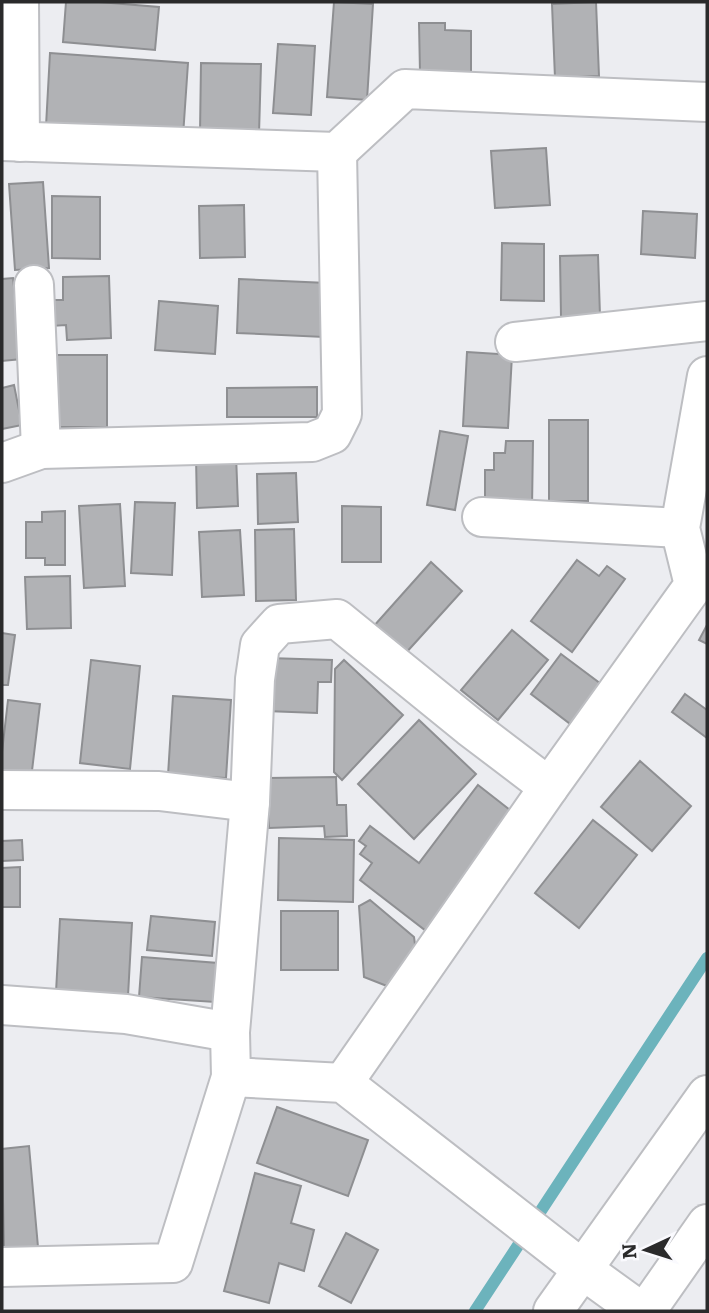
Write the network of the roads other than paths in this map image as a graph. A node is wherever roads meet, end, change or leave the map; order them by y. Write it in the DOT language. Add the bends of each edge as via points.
graph roads {
  1 [pos="19,2"];
  2 [pos="707,102"];
  3 [pos="11,142"];
  4 [pos="337,152"];
  5 [pos="34,285"];
  6 [pos="707,321"];
  7 [pos="515,342"];
  8 [pos="707,376"];
  9 [pos="41,449"];
  10 [pos="2,463"];
  11 [pos="482,517"];
  12 [pos="680,528"];
  13 [pos="549,787"];
  14 [pos="2,790"];
  15 [pos="250,802"];
  16 [pos="2,1004"];
  17 [pos="230,1032"];
  18 [pos="232,1077"];
  19 [pos="343,1083"];
  20 [pos="707,1095"];
  21 [pos="707,1224"];
  22 [pos="2,1267"];
  23 [pos="582,1269"];
  24 [pos="553,1311"];
  25 [pos="640,1311"];
  26 [pos="646,1311"];
  1 -- 3 [label="street"];
  2 -- 4 [label="street" via="405,89"];
  3 -- 4 [label="street"];
  4 -- 9 [label="street" via="342,414 332,434 312,442"];
  5 -- 9 [label="street"];
  6 -- 7 [label="street"];
  8 -- 12 [label="street"];
  9 -- 10 [label="street"];
  11 -- 12 [label="street"];
  12 -- 13 [label="street" via="694,584"];
  13 -- 15 [label="street" via="338,619 279,624 260,645"];
  13 -- 19 [label="street"];
  14 -- 15 [label="street" via="159,791"];
  15 -- 17 [label="street"];
  16 -- 17 [label="street" via="126,1014"];
  17 -- 18 [label="street"];
  18 -- 19 [label="street"];
  18 -- 22 [label="street" via="173,1263"];
  19 -- 23 [label="street"];
  20 -- 23 [label="street"];
  21 -- 26 [label="street"];
  23 -- 24 [label="street"];
  23 -- 25 [label="street"];
}
